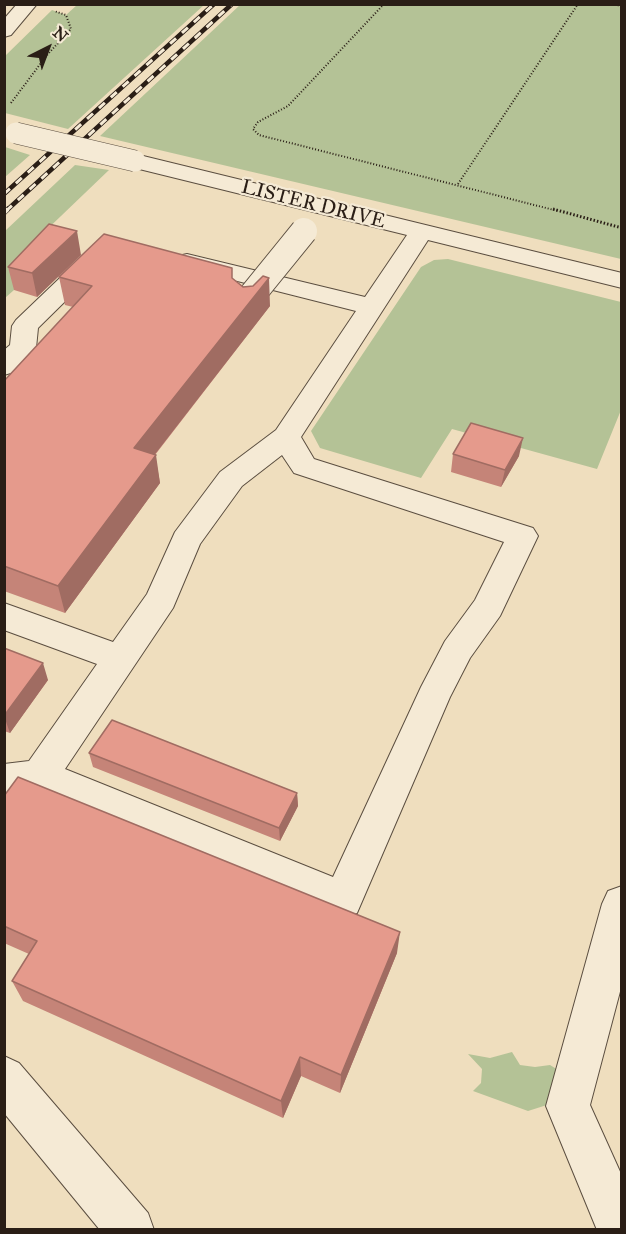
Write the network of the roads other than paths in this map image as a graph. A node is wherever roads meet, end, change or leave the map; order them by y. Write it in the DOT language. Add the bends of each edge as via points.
graph roads {
  1 [pos="27,5"];
  2 [pos="4,32"];
  3 [pos="10,131"];
  4 [pos="322,208"];
  5 [pos="422,232"];
  6 [pos="117,249"];
  7 [pos="160,254"];
  8 [pos="621,280"];
  9 [pos="248,300"];
  10 [pos="372,307"];
  11 [pos="4,366"];
  12 [pos="286,437"];
  13 [pos="4,616"];
  14 [pos="120,659"];
  15 [pos="40,775"];
  16 [pos="4,780"];
  17 [pos="621,904"];
  18 [pos="4,1078"];
  19 [pos="131,1230"];
  20 [pos="621,1230"];
  1 -- 2 [label="street"];
  3 -- 4 [label="street, LISTER DRIVE, bridge"];
  4 -- 5 [label="street, LISTER DRIVE"];
  4 -- 9 [label="street, bridge"];
  5 -- 8 [label="street, LISTER DRIVE"];
  5 -- 10 [label="street"];
  6 -- 11 [label="street" via="101,253 25,326 23,348"];
  7 -- 10 [label="street"];
  10 -- 12 [label="street"];
  12 -- 14 [label="street" via="231,479 186,540 161,599"];
  12 -- 15 [label="street" via="304,466 522,536 488,606 457,650 433,697 343,900"];
  13 -- 14 [label="street"];
  14 -- 15 [label="street"];
  15 -- 16 [label="street"];
  17 -- 20 [label="street" via="568,1106"];
  18 -- 19 [label="street"];
}
